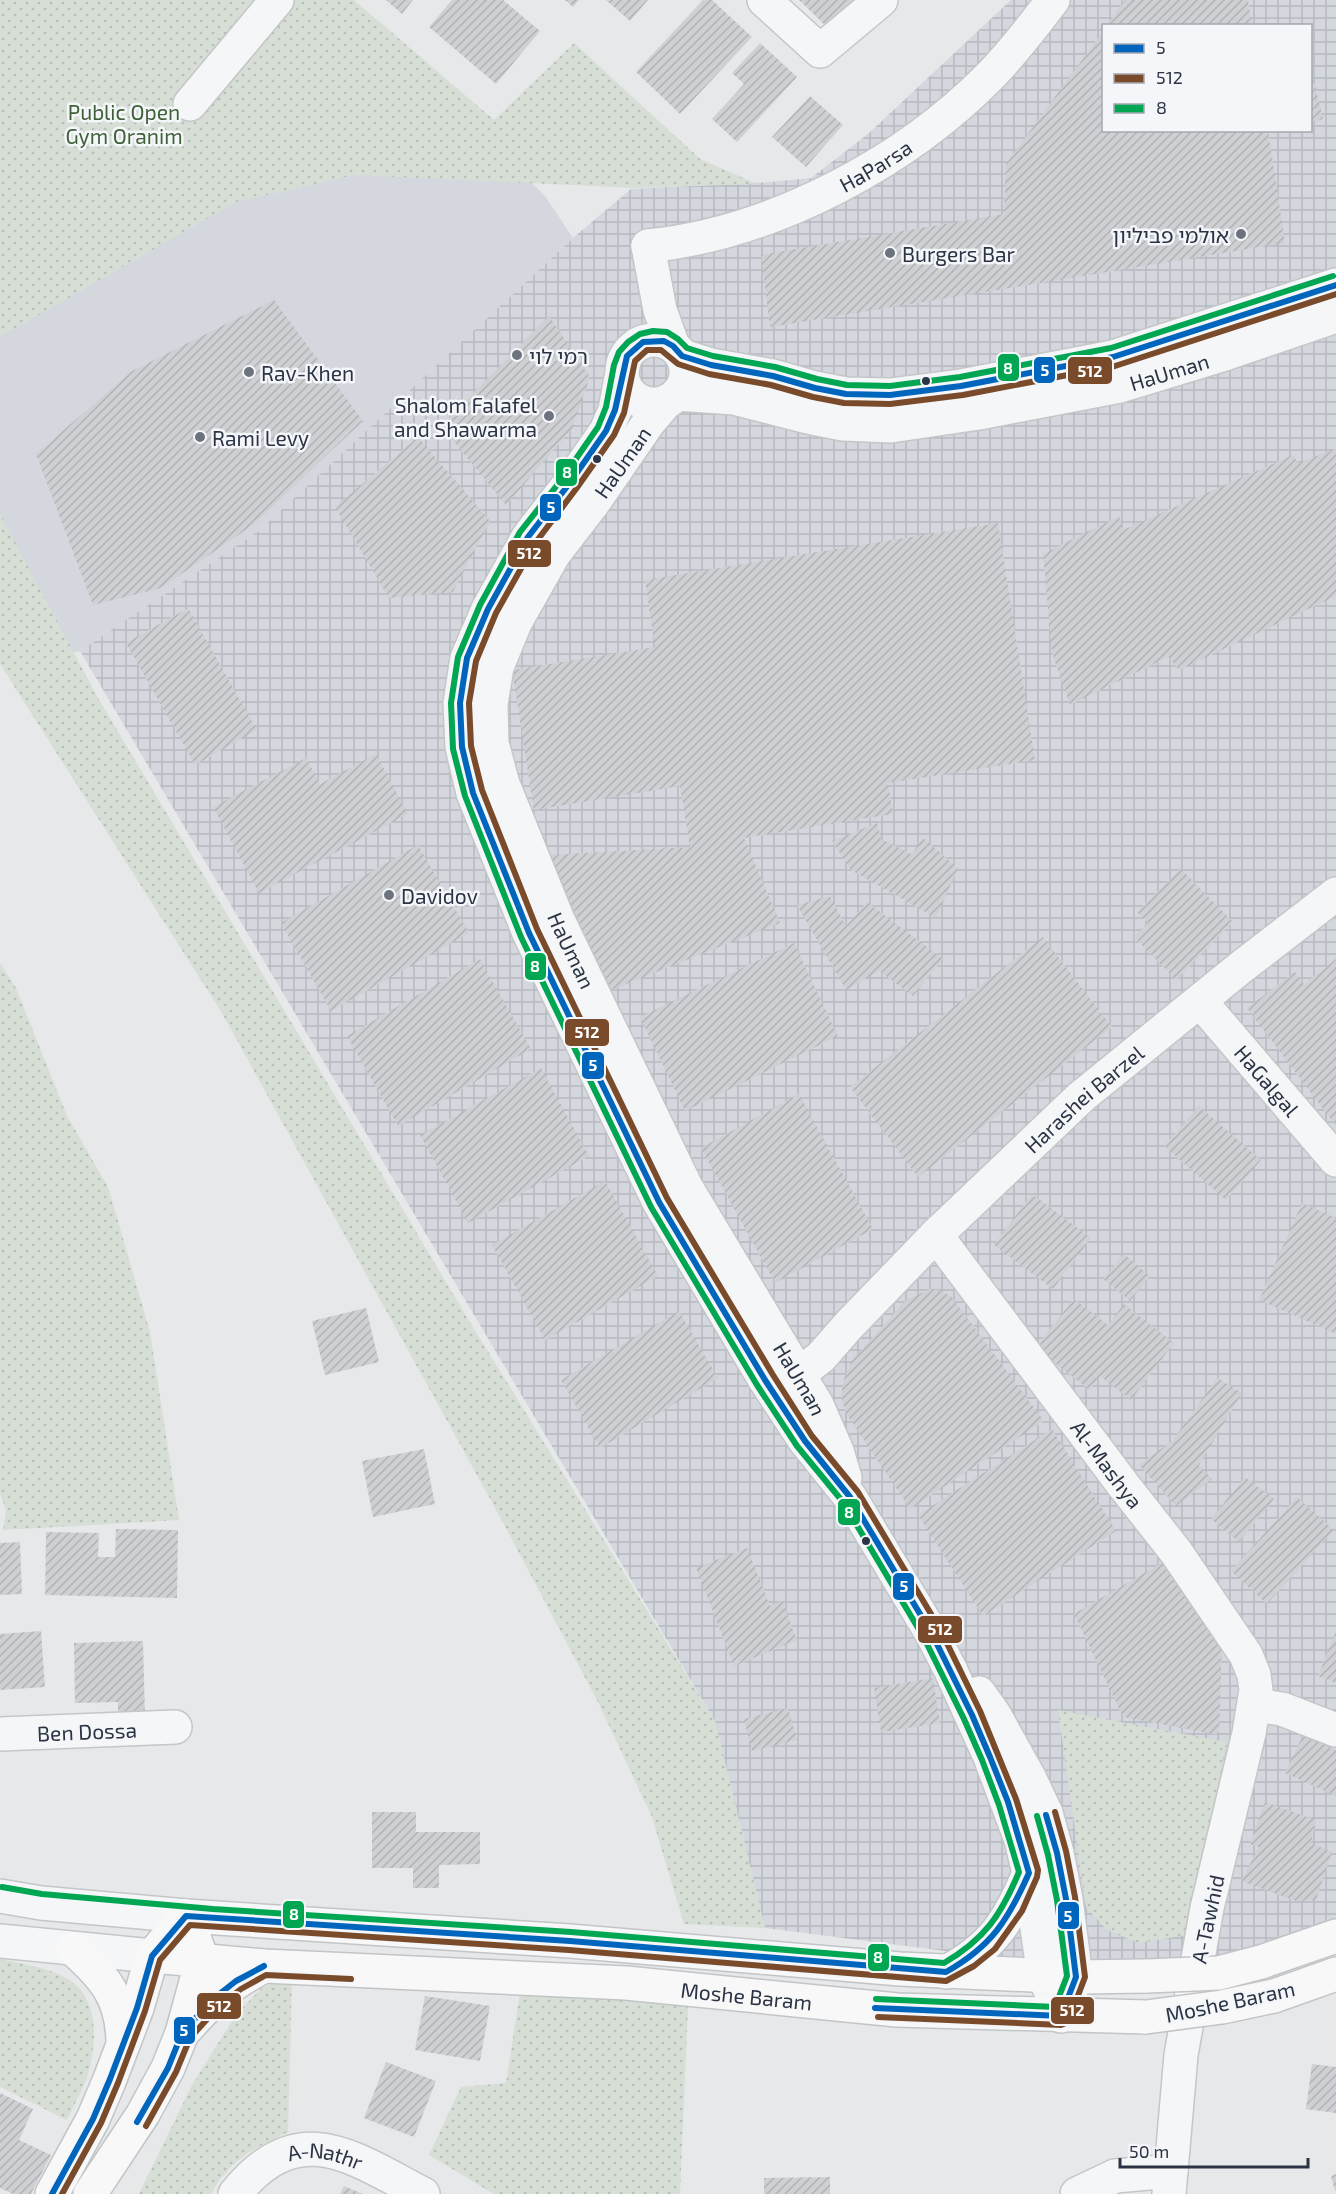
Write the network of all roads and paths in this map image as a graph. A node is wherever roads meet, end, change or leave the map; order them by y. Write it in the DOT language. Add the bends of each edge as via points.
graph roads {
  1 [pos="277,0"];
  2 [pos="764,0"];
  3 [pos="881,0"];
  4 [pos="1053,0"];
  5 [pos="190,104"];
  6 [pos="648,246"];
  7 [pos="1336,285"];
  8 [pos="1336,316"];
  9 [pos="678,351"];
  10 [pos="628,357"];
  11 [pos="672,398"];
  12 [pos="1336,894"];
  13 [pos="1200,1000"];
  14 [pos="1336,1160"];
  15 [pos="936,1235"];
  16 [pos="791,1364"];
  17 [pos="765,1380"];
  18 [pos="850,1497"];
  19 [pos="932,1634"];
  20 [pos="1254,1706"];
  21 [pos="175,1727"];
  22 [pos="1336,1730"];
  23 [pos="11,1734"];
  24 [pos="1029,1873"];
  25 [pos="0,1896"];
  26 [pos="186,1916"];
  27 [pos="1336,1936"];
  28 [pos="0,1941"];
  29 [pos="73,1949"];
  30 [pos="152,1956"];
  31 [pos="202,1960"];
  32 [pos="264,1966"];
  33 [pos="946,1972"];
  34 [pos="1336,1974"];
  35 [pos="1044,1976"];
  36 [pos="1076,1977"];
  37 [pos="1061,2016"];
  38 [pos="182,2033"];
  39 [pos="124,2046"];
  40 [pos="1170,2182"];
  41 [pos="52,2194"];
  42 [pos="90,2194"];
  43 [pos="235,2194"];
  44 [pos="423,2194"];
  45 [pos="1077,2194"];
  1 -- 5 [label="street"];
  2 -- 3 [label="street" via="820,51"];
  4 -- 6 [label="street, HaParsa" via="992,74 953,109 857,176 765,218 704,238"];
  6 -- 9 [label="street" via="660,310"];
  6 -- 10 [label="street" via="645,297"];
  7 -- 9 [label="street, HaUman" via="1113,357 961,386 890,395 836,392 711,365"];
  8 -- 11 [label="street, HaUman" via="1120,386 972,415 891,426 843,424 734,398"];
  9 -- 10 [label="street, HaUman" via="664,341 653,340 643,342"];
  9 -- 11 [label="street" via="686,366 686,376"];
  10 -- 11 [label="street" via="623,377 631,394 657,404"];
  10 -- 17 [label="street, HaUman" via="606,431 528,537 488,609 467,658 460,703 462,747 477,803 534,944 659,1202"];
  11 -- 16 [label="street, HaUman" via="649,422 554,554 515,623 497,667 491,704 492,743 519,829 563,931 686,1187"];
  12 -- 13 [label="street, Harashei Barzel"];
  13 -- 14 [label="street, HaGalgal"];
  13 -- 15 [label="street, Harashei Barzel" via="1081,1097"];
  15 -- 16 [label="street, Harashei Barzel" via="849,1325 793,1347"];
  15 -- 20 [label="street, Al-Mashya" via="1200,1586 1254,1675"];
  16 -- 17 [label="street, Harashei Barzel"];
  16 -- 18 [label="street, HaUman" via="825,1422"];
  17 -- 18 [label="street, HaUman" via="805,1441"];
  18 -- 19 [label="street, HaUman"];
  19 -- 24 [label="street, HaUman" via="990,1757"];
  19 -- 36 [label="street, HaUman" via="994,1714 1046,1813 1064,1888"];
  20 -- 22 [label="street" via="1282,1709"];
  20 -- 40 [label="street, A-Tawhid" via="1207,1908 1180,2055"];
  21 -- 23 [label="street, Ben Dossa"];
  24 -- 33 [label="main road" via="1014,1907 988,1943"];
  24 -- 35 [label="street, HaUman"];
  25 -- 26 [label="street"];
  26 -- 30 [label="main road"];
  26 -- 31 [label="main road"];
  26 -- 33 [label="main road, Moshe Baram" via="570,1941"];
  27 -- 36 [label="main road, Moshe Baram, bridge" via="1219,1973"];
  28 -- 29 [label="street"];
  29 -- 30 [label="street"];
  29 -- 39 [label="main road" via="104,1979 113,1994 121,2014"];
  30 -- 31 [label="main road, Moshe Baram"];
  30 -- 39 [label="main road"];
  31 -- 32 [label="main road, Moshe Baram"];
  31 -- 38 [label="main road"];
  32 -- 37 [label="main road, Moshe Baram" via="626,1983 897,2010"];
  32 -- 38 [label="main road" via="213,1999"];
  33 -- 35 [label="main road, Moshe Baram"];
  34 -- 37 [label="main road, Moshe Baram, bridge" via="1274,1996 1222,2007 1146,2018"];
  35 -- 36 [label="main road, Moshe Baram"];
  35 -- 37 [label="street, HaUman"];
  36 -- 37 [label="street"];
  38 -- 42 [label="main road" via="143,2114"];
  39 -- 41 [label="main road" via="93,2119"];
  40 -- 45 [label="street, A-Tawhid" via="1115,2176"];
  43 -- 44 [label="street, A-Nathr" via="248,2177 278,2157 303,2149 330,2150 353,2158"];
}
